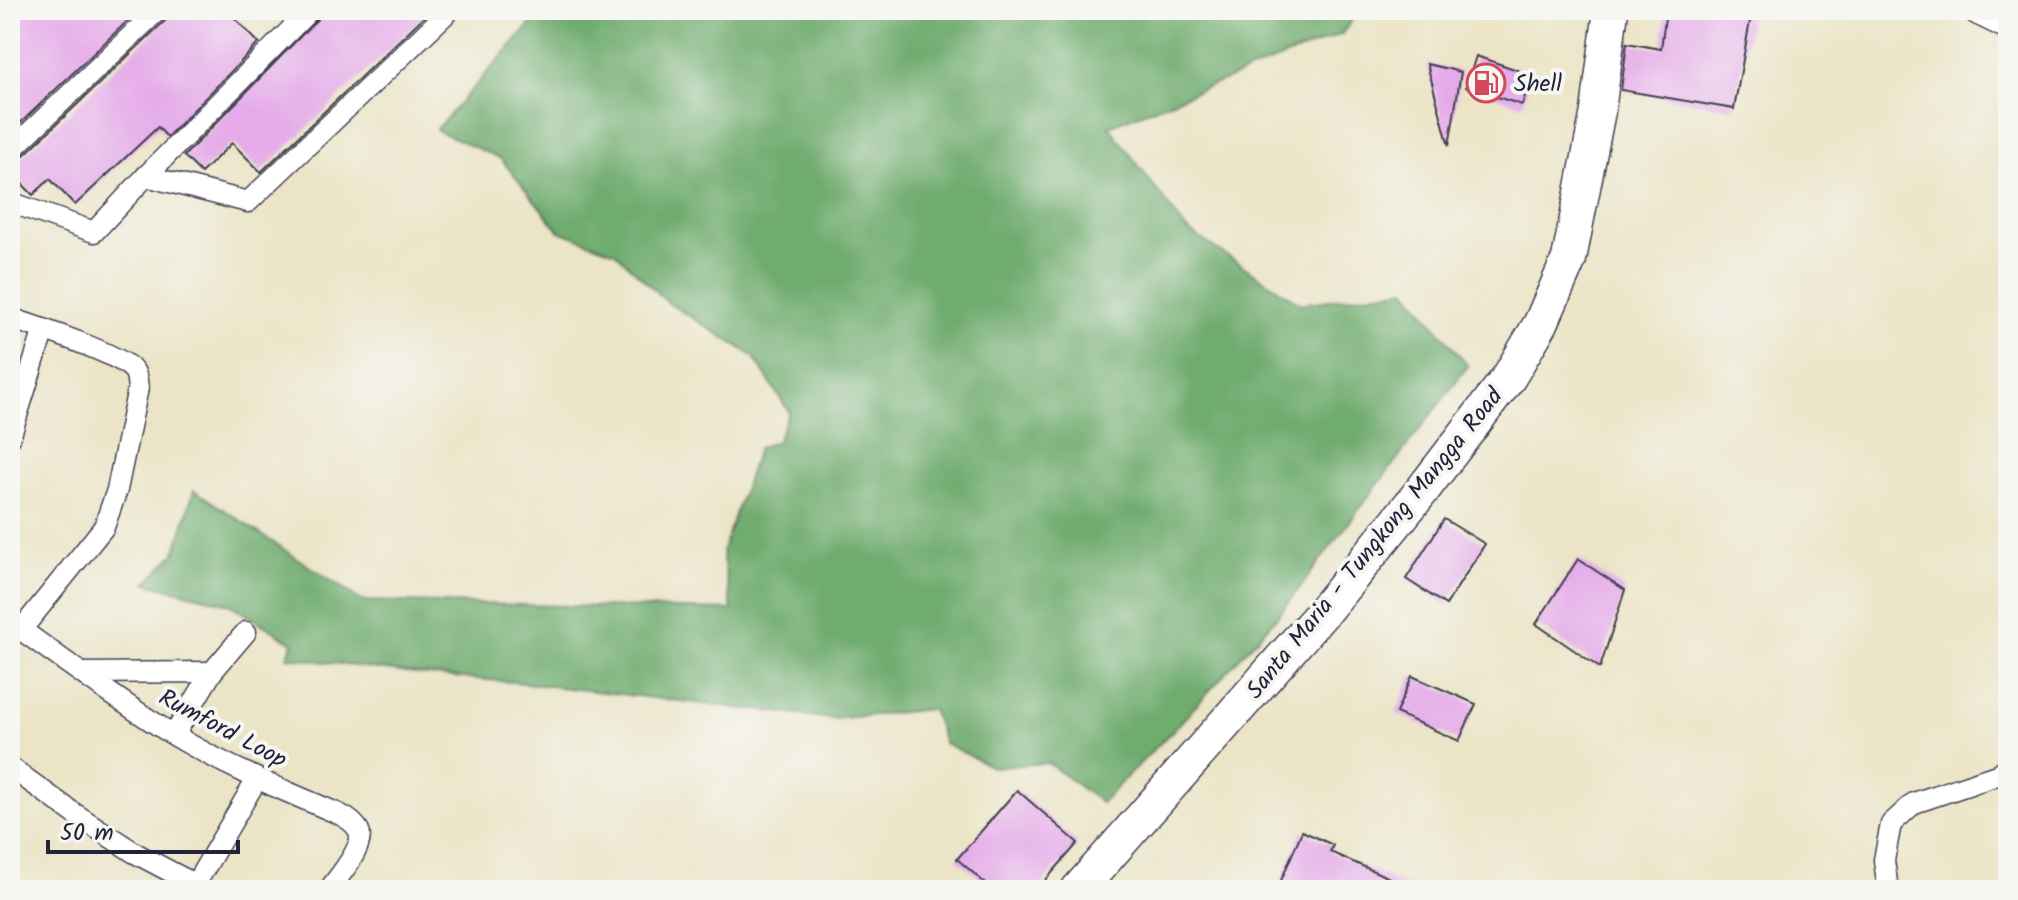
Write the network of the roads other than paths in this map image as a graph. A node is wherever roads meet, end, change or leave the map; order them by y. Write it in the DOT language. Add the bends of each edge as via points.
graph roads {
  1 [pos="158,10"];
  2 [pos="310,10"];
  3 [pos="450,10"];
  4 [pos="1611,10"];
  5 [pos="1979,10"];
  6 [pos="2008,24"];
  7 [pos="10,151"];
  8 [pos="146,176"];
  9 [pos="10,202"];
  10 [pos="10,318"];
  11 [pos="44,329"];
  12 [pos="10,438"];
  13 [pos="16,626"];
  14 [pos="246,632"];
  15 [pos="212,672"];
  16 [pos="82,673"];
  17 [pos="174,735"];
  18 [pos="10,767"];
  19 [pos="2008,767"];
  20 [pos="257,779"];
  21 [pos="193,887"];
  22 [pos="329,890"];
  23 [pos="1078,890"];
  24 [pos="1888,890"];
  1 -- 7 [label="street"];
  2 -- 8 [label="street"];
  3 -- 8 [label="street" via="248,202"];
  4 -- 23 [label="main road, Santa Maria - Tungkong Mangga Road" via="1569,259 1541,323 1509,377 1324,611"];
  5 -- 6 [label="street"];
  8 -- 9 [label="street" via="94,232"];
  10 -- 11 [label="street"];
  11 -- 12 [label="street"];
  11 -- 13 [label="street" via="122,361 135,372 138,388 104,527"];
  13 -- 16 [label="street, Rumford Loop"];
  14 -- 15 [label="street"];
  15 -- 16 [label="street"];
  15 -- 17 [label="street"];
  16 -- 17 [label="street, Rumford Loop"];
  17 -- 20 [label="street, Rumford Loop"];
  18 -- 21 [label="street"];
  19 -- 24 [label="street" via="1914,803 1891,824 1884,860"];
  20 -- 21 [label="street"];
  20 -- 22 [label="street, Rumford Loop" via="339,814 358,829 361,840 354,855"];
}
